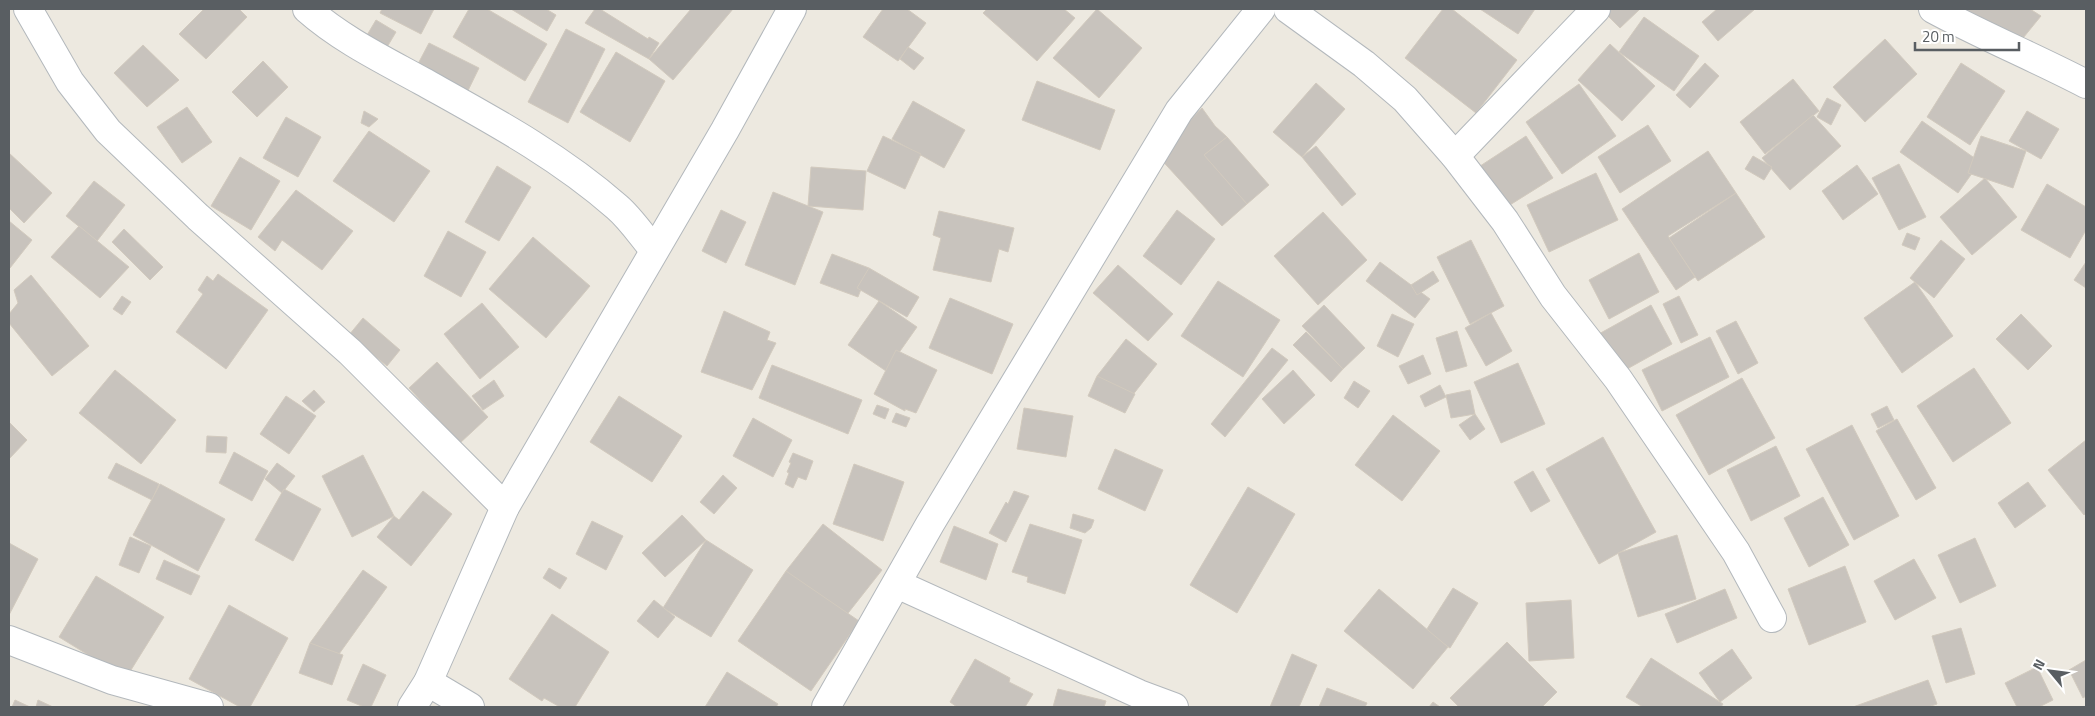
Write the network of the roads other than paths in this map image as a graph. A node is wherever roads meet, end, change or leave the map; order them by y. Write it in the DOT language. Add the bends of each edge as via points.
graph roads {
  1 [pos="28,9"];
  2 [pos="307,9"];
  3 [pos="792,9"];
  4 [pos="1261,9"];
  5 [pos="1288,9"];
  6 [pos="1596,9"];
  7 [pos="1933,9"];
  8 [pos="2086,84"];
  9 [pos="1455,156"];
  10 [pos="654,250"];
  11 [pos="505,507"];
  12 [pos="897,584"];
  13 [pos="1772,618"];
  14 [pos="9,640"];
  15 [pos="428,682"];
  16 [pos="209,707"];
  17 [pos="412,707"];
  18 [pos="470,707"];
  19 [pos="826,707"];
  20 [pos="1174,707"];
  1 -- 11 [label="street" via="70,82 108,131 198,218 350,352"];
  2 -- 10 [label="street" via="366,51 562,162 618,208"];
  3 -- 10 [label="street"];
  4 -- 12 [label="street" via="1179,111"];
  5 -- 9 [label="street" via="1364,64 1405,99"];
  6 -- 9 [label="street"];
  7 -- 8 [label="street"];
  9 -- 13 [label="street" via="1506,221 1553,296 1629,395 1736,552"];
  10 -- 11 [label="street"];
  11 -- 15 [label="street"];
  12 -- 19 [label="street"];
  12 -- 20 [label="street"];
  14 -- 16 [label="street" via="112,680"];
  15 -- 17 [label="street"];
  15 -- 18 [label="street"];
}
